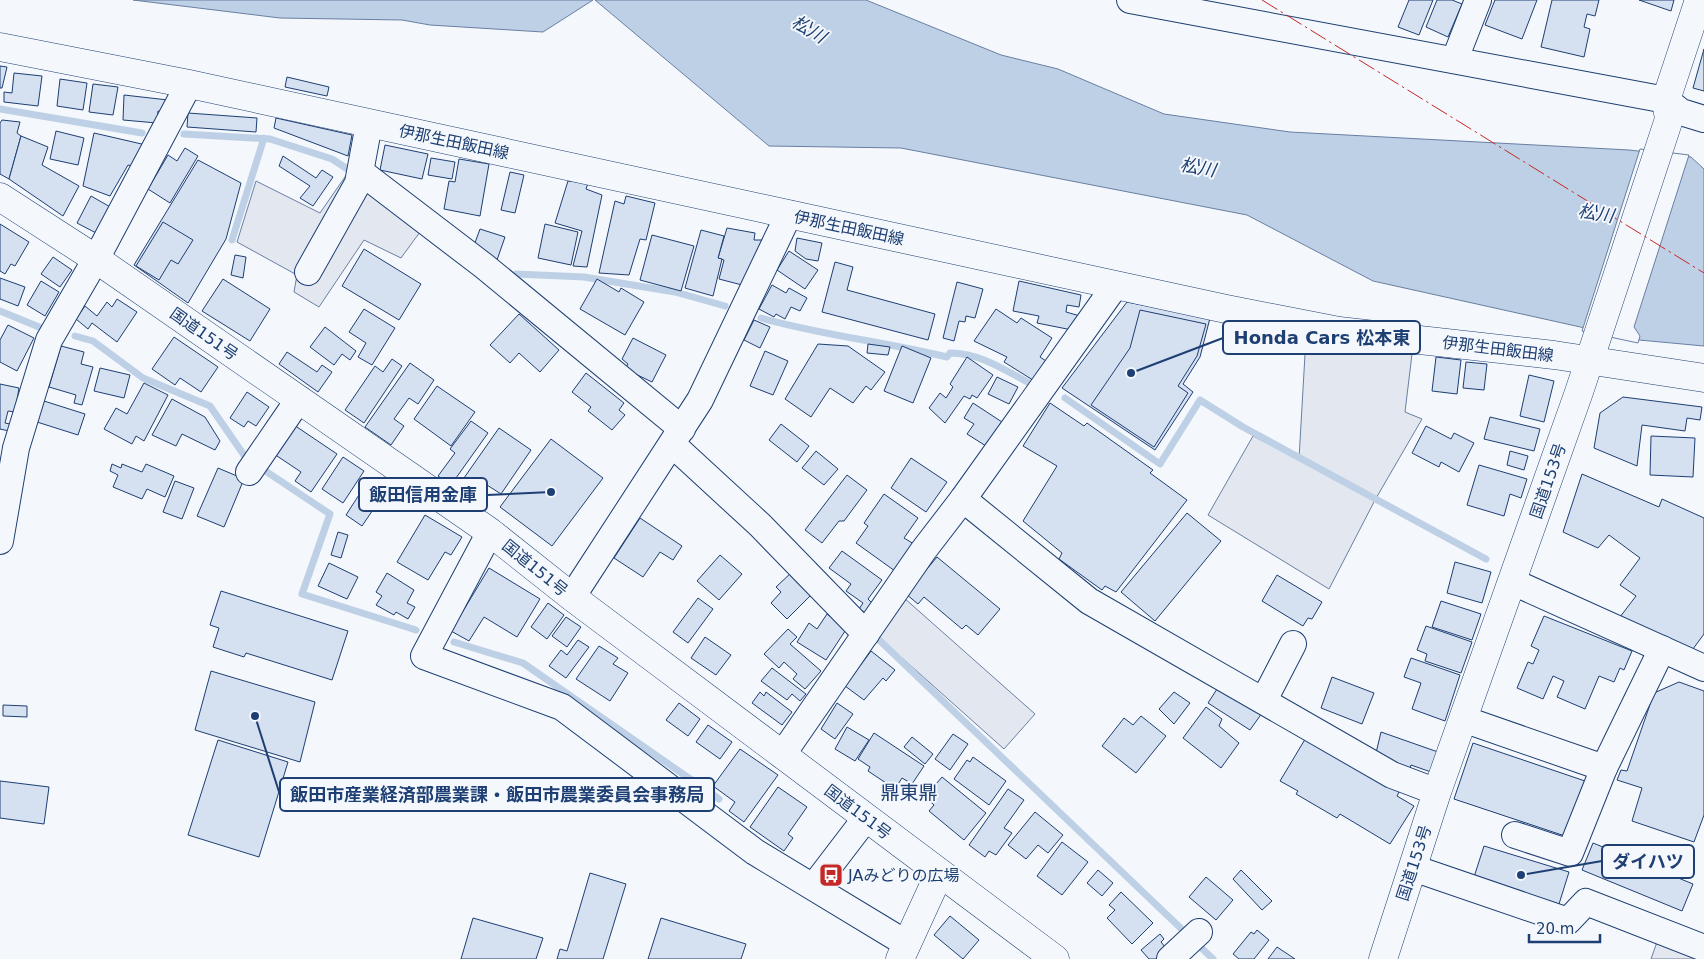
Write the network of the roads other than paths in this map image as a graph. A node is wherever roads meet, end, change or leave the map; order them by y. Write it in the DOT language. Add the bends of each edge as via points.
graph roads {
  1 [pos="1130,0"];
  2 [pos="1478,0"];
  3 [pos="1699,0"];
  4 [pos="1185,5"];
  5 [pos="0,47"];
  6 [pos="1455,59"];
  7 [pos="189,84"];
  8 [pos="1668,109"];
  9 [pos="1704,119"];
  10 [pos="369,124"];
  11 [pos="361,172"];
  12 [pos="0,197"];
  13 [pos="790,214"];
  14 [pos="96,259"];
  15 [pos="308,272"];
  16 [pos="1114,286"];
  17 [pos="1593,348"];
  18 [pos="1704,378"];
  19 [pos="299,400"];
  20 [pos="677,437"];
  21 [pos="8,445"];
  22 [pos="255,463"];
  23 [pos="963,499"];
  24 [pos="490,532"];
  25 [pos="0,541"];
  26 [pos="1513,582"];
  27 [pos="572,598"];
  28 [pos="866,634"];
  29 [pos="1293,644"];
  30 [pos="1662,650"];
  31 [pos="1704,668"];
  32 [pos="1264,700"];
  33 [pos="1463,719"];
  34 [pos="782,755"];
  35 [pos="1604,768"];
  36 [pos="1437,792"];
  37 [pos="866,818"];
  38 [pos="1515,835"];
  39 [pos="1413,868"];
  40 [pos="940,874"];
  41 [pos="814,886"];
  42 [pos="1194,936"];
  43 [pos="1704,948"];
  44 [pos="903,951"];
  45 [pos="1055,959"];
  46 [pos="1170,959"];
  47 [pos="1383,959"];
  1 -- 4 [label="street"];
  2 -- 6 [label="street"];
  3 -- 8 [label="main road, 国道153号"];
  4 -- 6 [label="street"];
  5 -- 7 [label="main road, 伊那生田飯田線"];
  6 -- 8 [label="street"];
  7 -- 10 [label="main road, 伊那生田飯田線"];
  7 -- 14 [label="street"];
  8 -- 9 [label="street"];
  8 -- 17 [label="main road, 国道153号"];
  10 -- 11 [label="street"];
  10 -- 13 [label="main road, 伊那生田飯田線"];
  11 -- 15 [label="street"];
  11 -- 20 [label="street" via="484,266"];
  12 -- 14 [label="main road, 国道151号"];
  13 -- 16 [label="main road, 伊那生田飯田線"];
  13 -- 20 [label="street" via="700,400"];
  14 -- 19 [label="main road, 国道151号"];
  14 -- 21 [label="street" via="49,340"];
  16 -- 17 [label="main road, 伊那生田飯田線" via="1339,331"];
  16 -- 23 [label="street"];
  17 -- 18 [label="main road, 伊那生田飯田線"];
  17 -- 26 [label="main road, 国道153号"];
  19 -- 22 [label="street"];
  19 -- 24 [label="main road, 国道151号"];
  20 -- 27 [label="street"];
  20 -- 28 [label="street"];
  21 -- 25 [label="street"];
  23 -- 28 [label="street"];
  23 -- 32 [label="street" via="1090,601"];
  24 -- 27 [label="main road, 国道151号"];
  24 -- 41 [label="street" via="424,656 562,706 755,852"];
  26 -- 30 [label="street"];
  26 -- 33 [label="main road, 国道153号"];
  27 -- 34 [label="main road, 国道151号"];
  28 -- 34 [label="street"];
  29 -- 32 [label="street"];
  30 -- 31 [label="street"];
  30 -- 35 [label="street"];
  32 -- 36 [label="street" via="1392,775"];
  33 -- 35 [label="street"];
  33 -- 36 [label="main road, 国道153号"];
  34 -- 37 [label="main road, 国道151号"];
  35 -- 38 [label="street" via="1570,853"];
  36 -- 39 [label="main road, 国道153号"];
  37 -- 40 [label="main road, 国道151号"];
  37 -- 41 [label="street"];
  39 -- 43 [label="street" via="1568,921 1586,902"];
  39 -- 47 [label="main road, 国道153号"];
  40 -- 44 [label="main road"];
  40 -- 45 [label="main road, 国道151号"];
  41 -- 44 [label="street"];
  42 -- 46 [label="street"];
}
